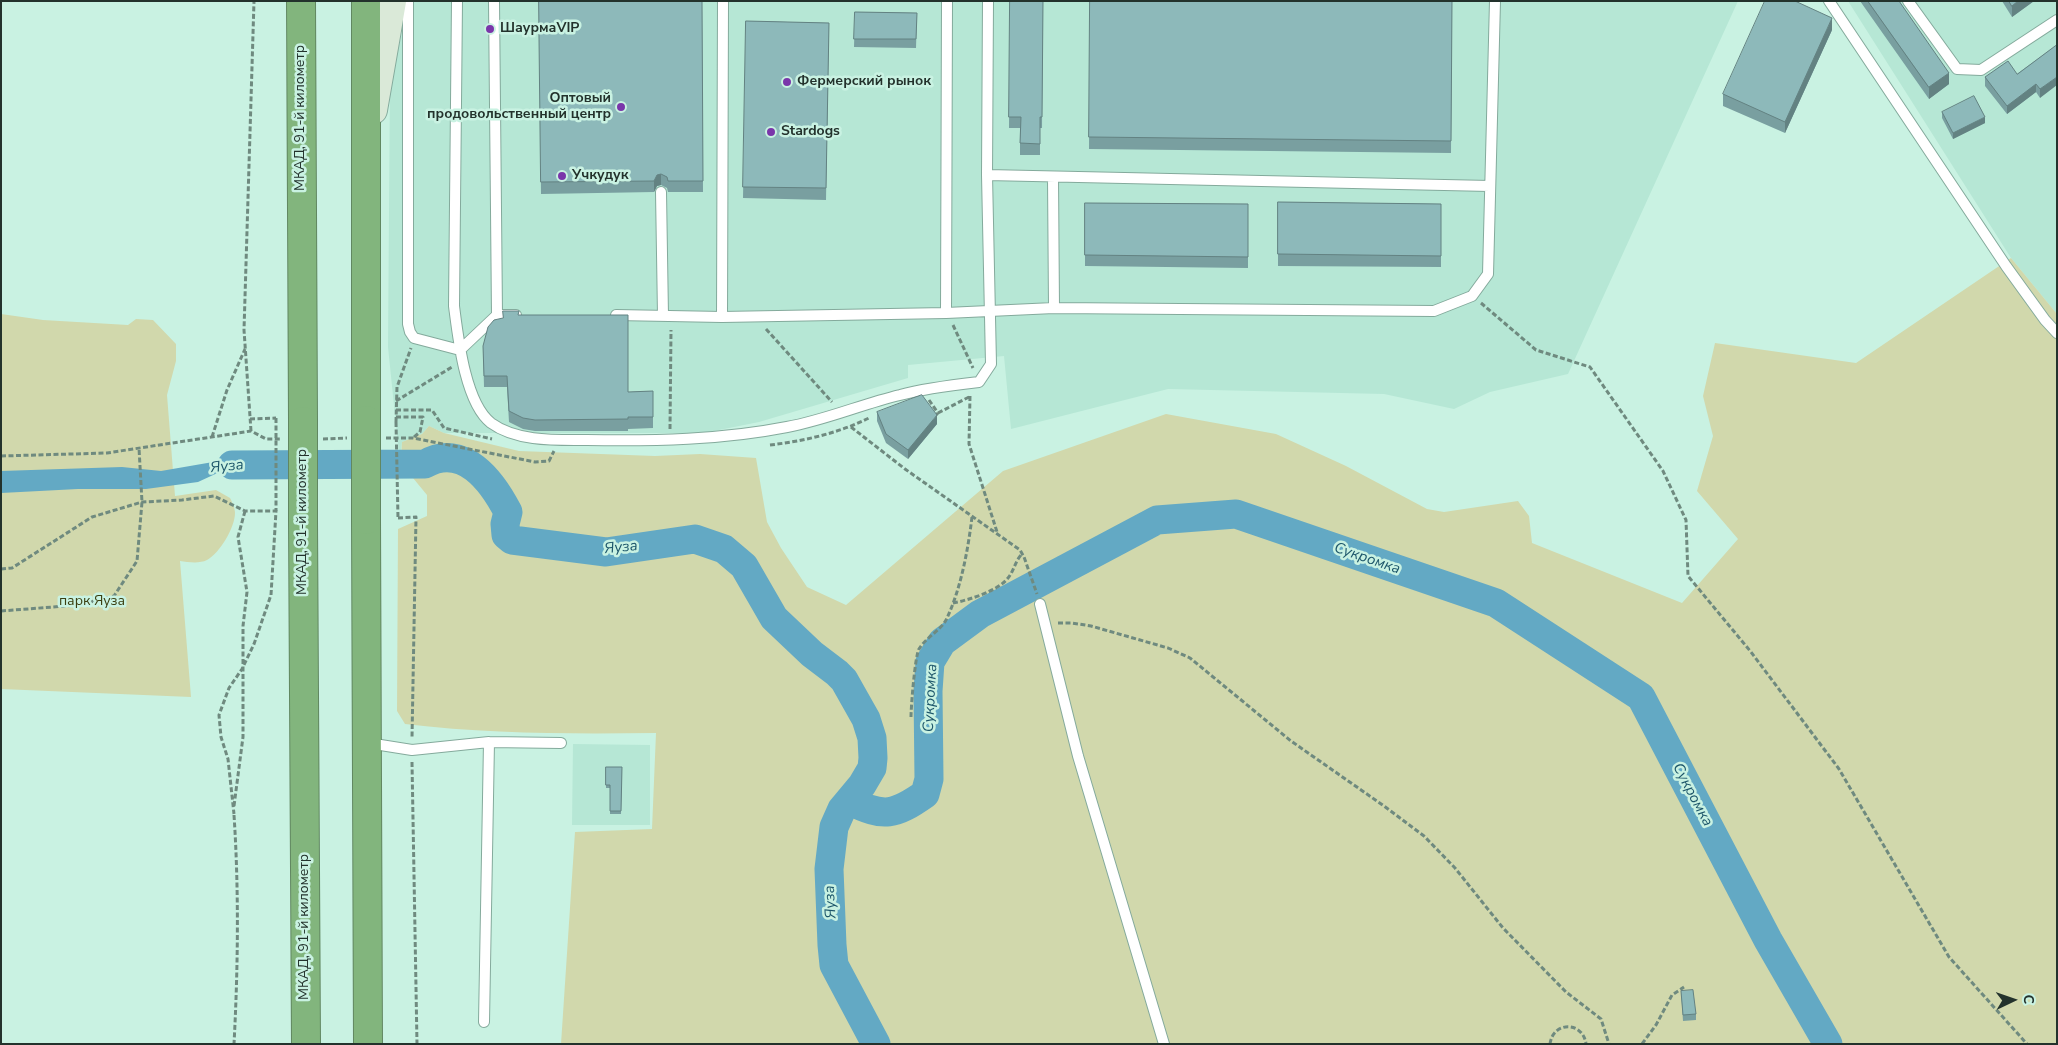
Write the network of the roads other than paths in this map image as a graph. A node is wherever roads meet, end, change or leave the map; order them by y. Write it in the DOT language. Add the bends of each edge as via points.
graph roads {
  1 [pos="301,1"];
  2 [pos="366,1"];
  3 [pos="392,1"];
  4 [pos="408,1"];
  5 [pos="457,1"];
  6 [pos="494,1"];
  7 [pos="723,1"];
  8 [pos="947,1"];
  9 [pos="988,1"];
  10 [pos="1495,1"];
  11 [pos="1829,1"];
  12 [pos="1908,1"];
  13 [pos="2057,20"];
  14 [pos="366,154"];
  15 [pos="987,175"];
  16 [pos="1053,178"];
  17 [pos="1490,186"];
  18 [pos="661,192"];
  19 [pos="1054,308"];
  20 [pos="990,312"];
  21 [pos="946,313"];
  22 [pos="497,315"];
  23 [pos="526,315"];
  24 [pos="605,315"];
  25 [pos="663,316"];
  26 [pos="722,317"];
  27 [pos="2057,333"];
  28 [pos="460,350"];
  29 [pos="1040,604"];
  30 [pos="488,742"];
  31 [pos="367,743"];
  32 [pos="561,743"];
  33 [pos="484,1022"];
  34 [pos="306,1044"];
  35 [pos="368,1044"];
  36 [pos="1164,1044"];
  1 -- 34 [label="highway, МКАД, 91-й километр, bridge"];
  2 -- 14 [label="highway"];
  3 -- 14 [label="main road"];
  4 -- 28 [label="lane" via="408,324 414,338"];
  5 -- 28 [label="lane" via="454,306"];
  6 -- 22 [label="lane"];
  7 -- 26 [label="lane"];
  8 -- 21 [label="lane"];
  9 -- 15 [label="lane"];
  10 -- 17 [label="lane"];
  11 -- 27 [label="lane" via="2006,266"];
  12 -- 13 [label="lane" via="1956,69 1981,70"];
  14 -- 31 [label="highway, bridge"];
  15 -- 16 [label="lane"];
  15 -- 20 [label="lane"];
  16 -- 17 [label="lane"];
  16 -- 19 [label="lane"];
  17 -- 19 [label="lane" via="1488,274 1472,296 1434,311"];
  18 -- 25 [label="lane"];
  19 -- 20 [label="lane"];
  20 -- 21 [label="lane"];
  20 -- 28 [label="lane" via="991,364 979,382 901,394 790,427 670,441 576,440 518,435 484,416 473,397"];
  21 -- 26 [label="lane"];
  22 -- 23 [label="lane"];
  22 -- 28 [label="lane"];
  24 -- 25 [label="lane"];
  25 -- 26 [label="lane"];
  29 -- 36 [label="lane" via="1078,756"];
  30 -- 31 [label="lane" via="412,750"];
  30 -- 32 [label="lane"];
  30 -- 33 [label="lane"];
  31 -- 35 [label="highway"];
}
